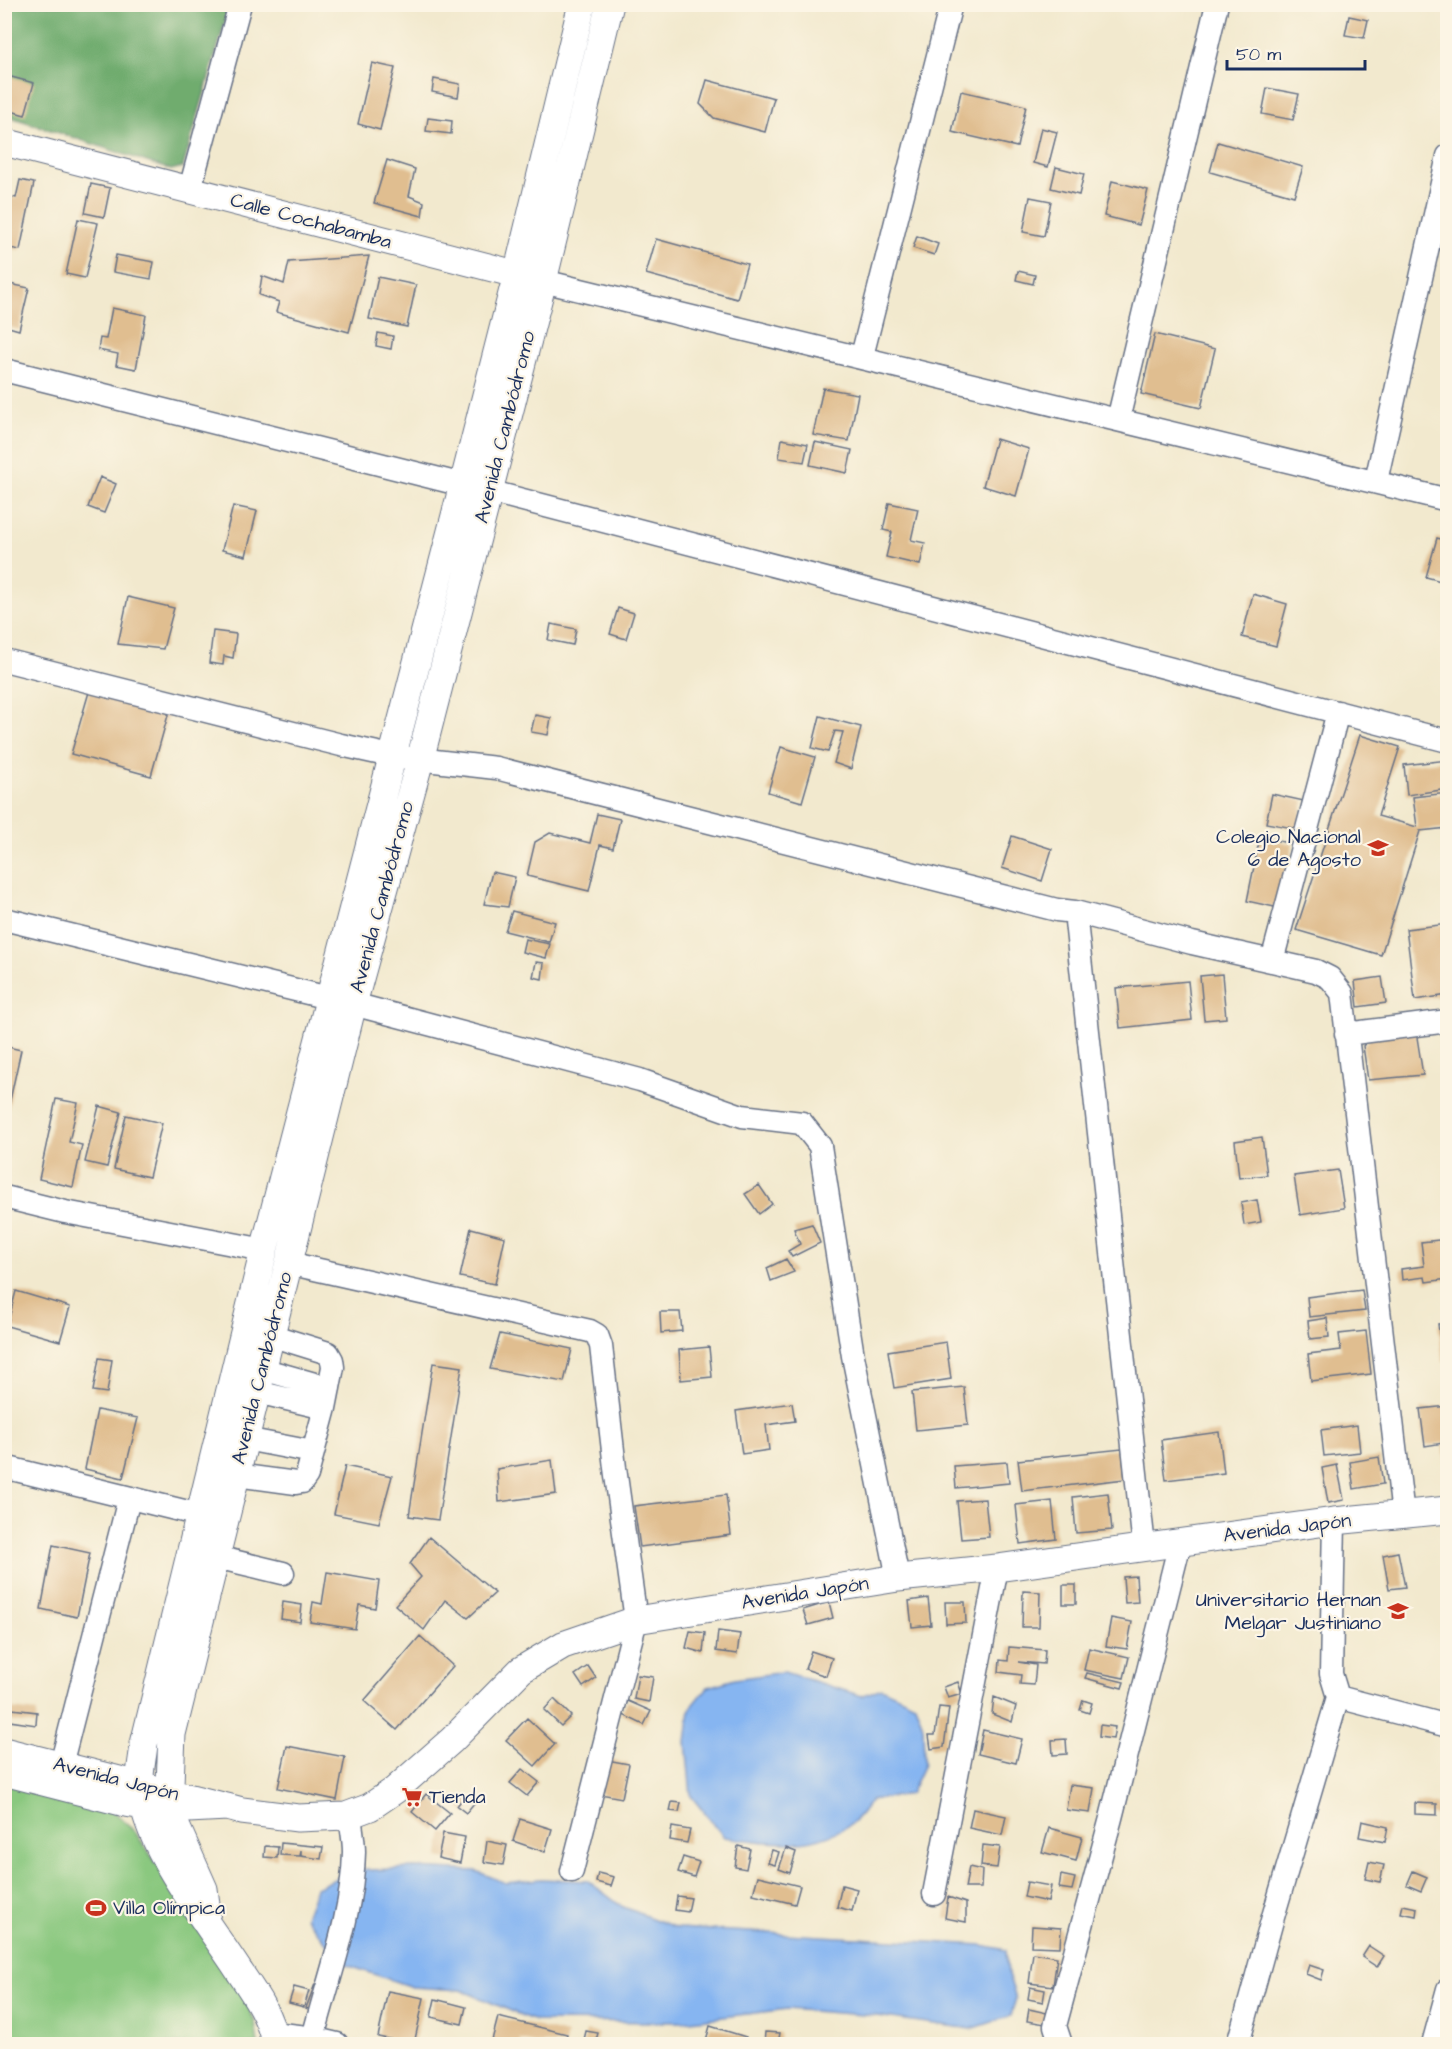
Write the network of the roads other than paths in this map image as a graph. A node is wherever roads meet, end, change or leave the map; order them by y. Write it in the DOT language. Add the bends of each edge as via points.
graph roads {
  1 [pos="240,4"];
  2 [pos="582,4"];
  3 [pos="610,4"];
  4 [pos="951,4"];
  5 [pos="1217,4"];
  6 [pos="4,142"];
  7 [pos="1448,156"];
  8 [pos="190,189"];
  9 [pos="517,274"];
  10 [pos="543,281"];
  11 [pos="862,356"];
  12 [pos="4,370"];
  13 [pos="1118,420"];
  14 [pos="1376,481"];
  15 [pos="475,488"];
  16 [pos="1448,500"];
  17 [pos="4,660"];
  18 [pos="1338,712"];
  19 [pos="1448,741"];
  20 [pos="391,756"];
  21 [pos="420,760"];
  22 [pos="1076,912"];
  23 [pos="4,919"];
  24 [pos="1272,961"];
  25 [pos="341,1002"];
  26 [pos="1448,1021"];
  27 [pos="1346,1034"];
  28 [pos="4,1197"];
  29 [pos="264,1250"];
  30 [pos="288,1263"];
  31 [pos="270,1335"];
  32 [pos="260,1381"];
  33 [pos="327,1398"];
  34 [pos="245,1439"];
  35 [pos="314,1452"];
  36 [pos="4,1467"];
  37 [pos="236,1475"];
  38 [pos="129,1499"];
  39 [pos="1448,1510"];
  40 [pos="200,1515"];
  41 [pos="1403,1515"];
  42 [pos="1334,1521"];
  43 [pos="1180,1542"];
  44 [pos="1144,1547"];
  45 [pos="216,1557"];
  46 [pos="997,1568"];
  47 [pos="283,1573"];
  48 [pos="898,1578"];
  49 [pos="636,1620"];
  50 [pos="1338,1697"];
  51 [pos="1448,1726"];
  52 [pos="4,1751"];
  53 [pos="61,1765"];
  54 [pos="4,1772"];
  55 [pos="156,1798"];
  56 [pos="350,1814"];
  57 [pos="572,1871"];
  58 [pos="934,1894"];
  59 [pos="1448,1989"];
  60 [pos="313,2038"];
  61 [pos="274,2039"];
  62 [pos="337,2044"];
  63 [pos="1061,2044"];
  64 [pos="1238,2044"];
  65 [pos="1433,2044"];
  1 -- 8 [label="street"];
  2 -- 9 [label="street, Avenida Cambódromo"];
  3 -- 10 [label="street, Avenida Cambódromo"];
  4 -- 11 [label="street"];
  5 -- 13 [label="street"];
  6 -- 8 [label="street, Calle Cochabamba"];
  7 -- 14 [label="street"];
  8 -- 9 [label="street, Calle Cochabamba"];
  9 -- 10 [label="street, Calle Cochabamba"];
  9 -- 15 [label="street, Avenida Cambódromo"];
  10 -- 11 [label="street, Calle Cochabamba"];
  10 -- 15 [label="street, Avenida Cambódromo"];
  11 -- 13 [label="street, Calle Cochabamba"];
  12 -- 15 [label="street"];
  13 -- 14 [label="street, Calle Cochabamba"];
  14 -- 16 [label="street, Calle Cochabamba"];
  15 -- 18 [label="street"];
  15 -- 20 [label="street, Avenida Cambódromo"];
  15 -- 21 [label="street, Avenida Cambódromo"];
  17 -- 20 [label="street"];
  18 -- 19 [label="street"];
  18 -- 24 [label="street"];
  20 -- 21 [label="street"];
  20 -- 25 [label="street, Avenida Cambódromo"];
  21 -- 22 [label="street" via="496,768 1046,908"];
  21 -- 25 [label="street, Avenida Cambódromo"];
  22 -- 24 [label="street"];
  22 -- 44 [label="street"];
  23 -- 25 [label="street"];
  24 -- 27 [label="street" via="1330,978 1341,993"];
  25 -- 29 [label="street, Avenida Cambódromo"];
  25 -- 30 [label="street, Avenida Cambódromo"];
  25 -- 48 [label="street" via="640,1080 742,1116 802,1124 820,1146 853,1356"];
  26 -- 27 [label="street"];
  27 -- 41 [label="street"];
  28 -- 29 [label="street"];
  29 -- 40 [label="street, Avenida Cambódromo"];
  30 -- 31 [label="street, Avenida Cambódromo"];
  30 -- 49 [label="street" via="597,1335"];
  31 -- 32 [label="street, Avenida Cambódromo"];
  31 -- 33 [label="street" via="328,1353 333,1366"];
  32 -- 33 [label="street"];
  32 -- 34 [label="street, Avenida Cambódromo"];
  33 -- 35 [label="street"];
  34 -- 35 [label="street"];
  34 -- 37 [label="street, Avenida Cambódromo"];
  35 -- 37 [label="street" via="302,1482"];
  36 -- 38 [label="street"];
  37 -- 45 [label="street, Avenida Cambódromo"];
  38 -- 40 [label="street"];
  38 -- 53 [label="street"];
  39 -- 41 [label="street, Avenida Japón"];
  40 -- 55 [label="street, Avenida Cambódromo" via="144,1744"];
  41 -- 42 [label="street, Avenida Japón"];
  42 -- 43 [label="street, Avenida Japón"];
  42 -- 50 [label="street" via="1331,1674"];
  43 -- 44 [label="street, Avenida Japón"];
  43 -- 63 [label="street" via="1055,2026"];
  44 -- 46 [label="street, Avenida Japón"];
  45 -- 47 [label="street"];
  45 -- 55 [label="street, Avenida Cambódromo"];
  46 -- 48 [label="street, Avenida Japón"];
  46 -- 58 [label="street"];
  48 -- 49 [label="street, Avenida Japón"];
  49 -- 56 [label="street, Avenida Japón" via="563,1645 521,1670 452,1740 395,1790 370,1807"];
  49 -- 57 [label="street"];
  50 -- 51 [label="street"];
  50 -- 64 [label="street"];
  52 -- 53 [label="street, Avenida Japón"];
  53 -- 55 [label="street, Avenida Japón"];
  54 -- 55 [label="street, Avenida Japón" via="125,1803"];
  55 -- 56 [label="street, Avenida Japón" via="298,1818"];
  55 -- 61 [label="street" via="204,1889 209,1926 257,1998"];
  56 -- 60 [label="street" via="354,1851 351,1885"];
  59 -- 65 [label="street"];
  60 -- 61 [label="street"];
  60 -- 62 [label="street"];
}
